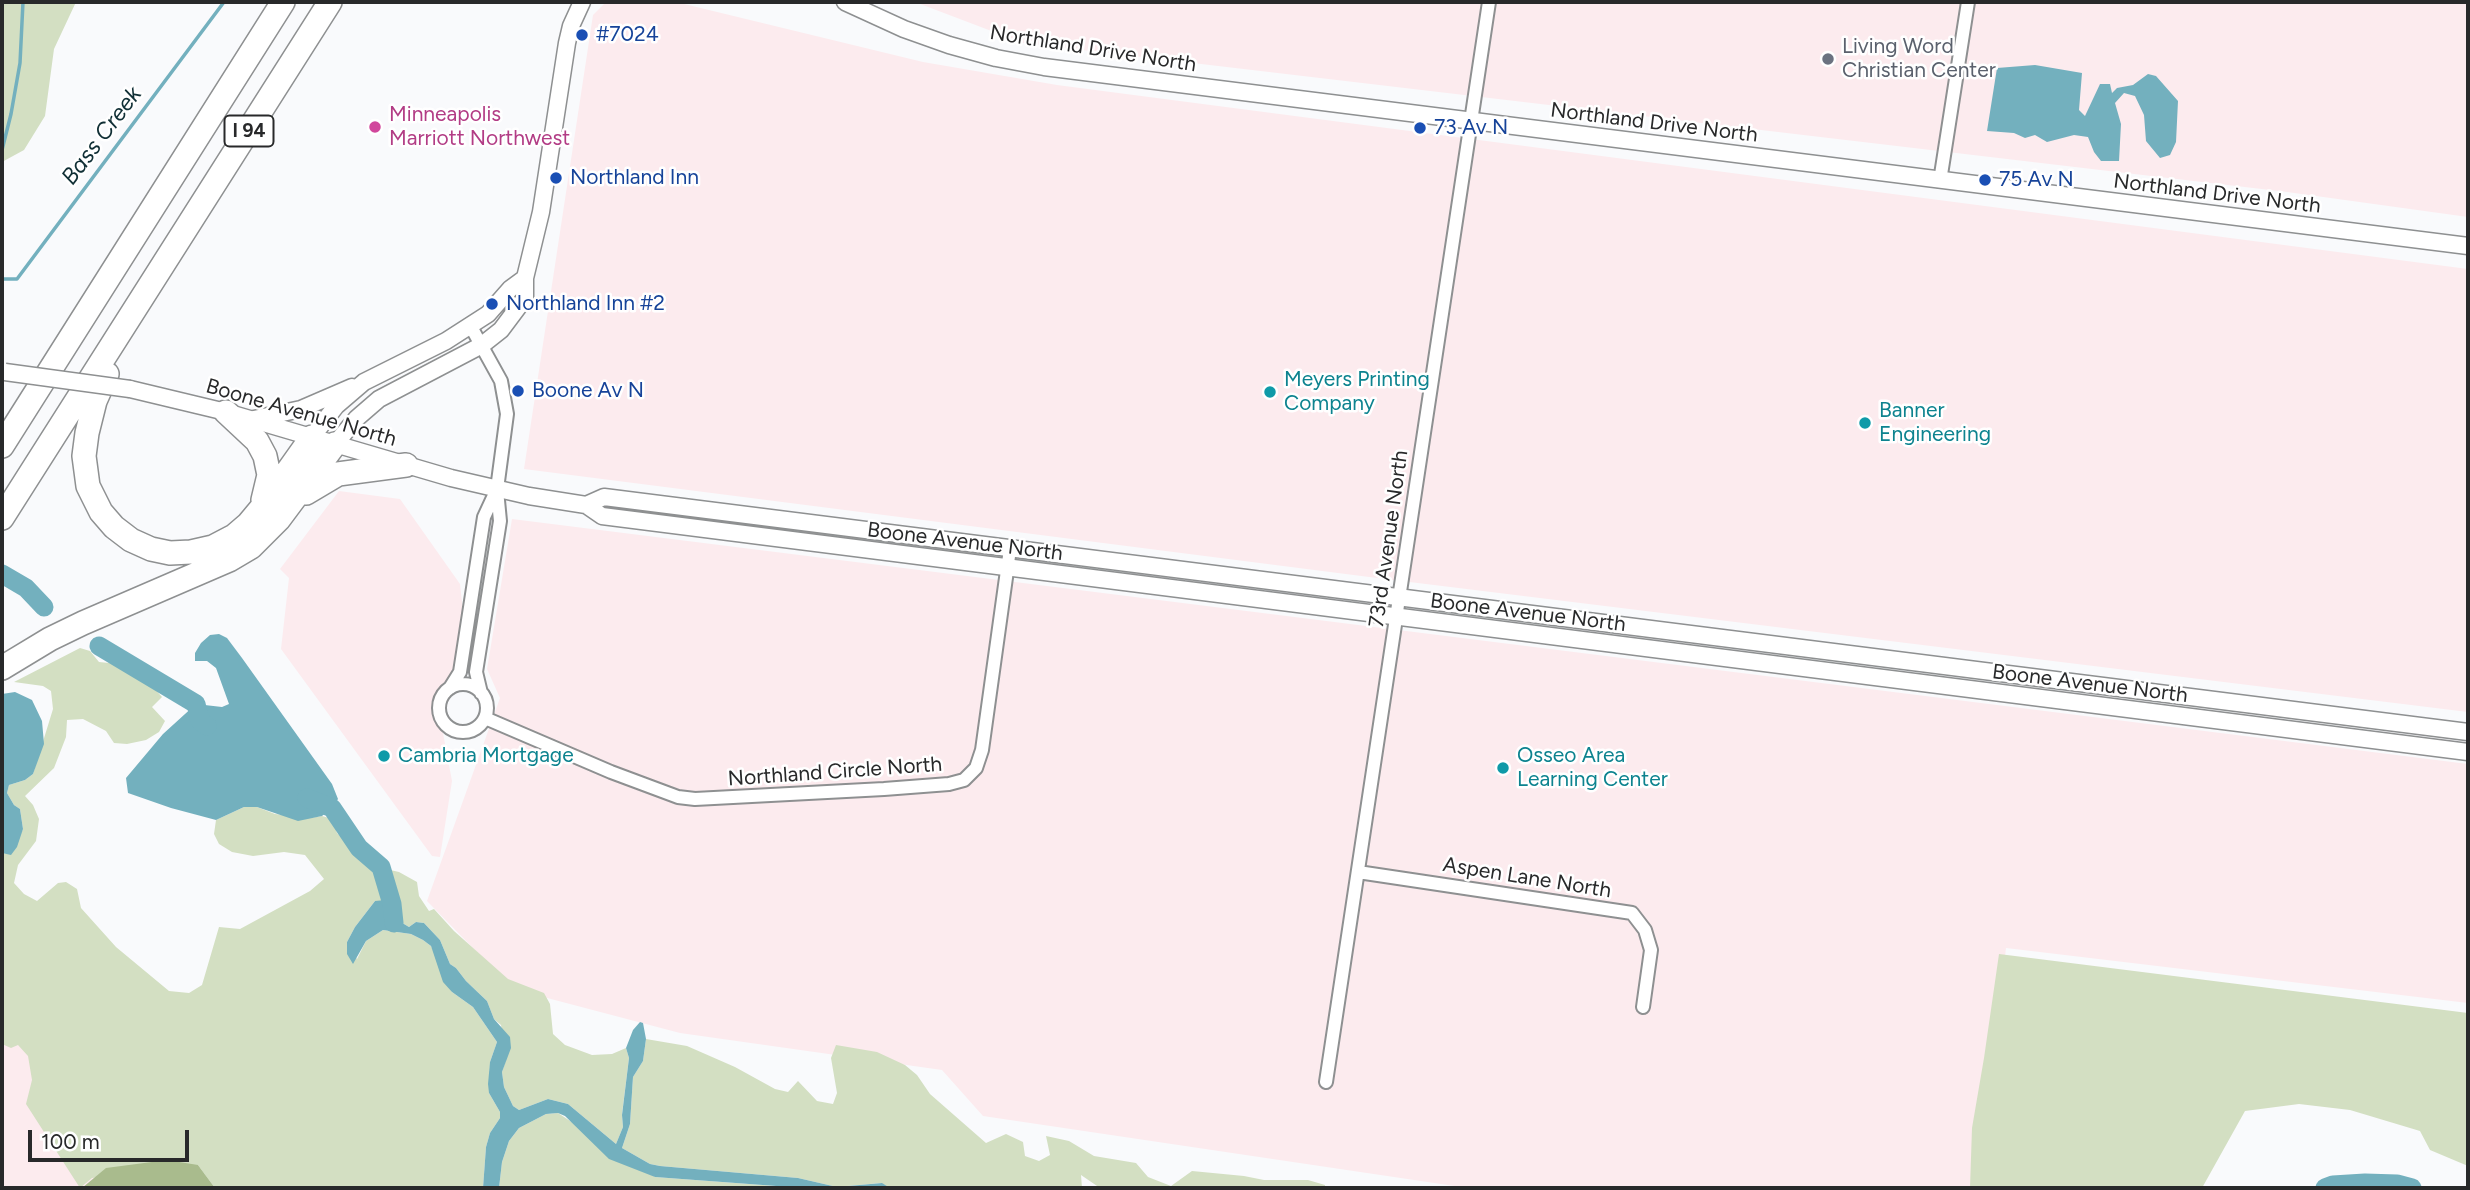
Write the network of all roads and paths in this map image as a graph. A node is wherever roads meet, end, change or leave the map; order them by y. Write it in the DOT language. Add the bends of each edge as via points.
graph roads {
  1 [pos="283,2"];
  2 [pos="330,2"];
  3 [pos="582,2"];
  4 [pos="845,2"];
  5 [pos="1489,2"];
  6 [pos="1968,2"];
  7 [pos="1471,121"];
  8 [pos="1940,181"];
  9 [pos="2468,246"];
  10 [pos="167,259"];
  11 [pos="525,278"];
  12 [pos="470,325"];
  13 [pos="482,345"];
  14 [pos="3,372"];
  15 [pos="46,377"];
  16 [pos="364,382"];
  17 [pos="226,412"];
  18 [pos="252,420"];
  19 [pos="2,429"];
  20 [pos="312,438"];
  21 [pos="335,444"];
  22 [pos="2,446"];
  23 [pos="406,465"];
  24 [pos="497,489"];
  25 [pos="289,505"];
  26 [pos="586,505"];
  27 [pos="2,518"];
  28 [pos="254,518"];
  29 [pos="1010,548"];
  30 [pos="1008,569"];
  31 [pos="1399,597"];
  32 [pos="1396,617"];
  33 [pos="2,668"];
  34 [pos="450,688"];
  35 [pos="481,694"];
  36 [pos="485,718"];
  37 [pos="2468,732"];
  38 [pos="2468,752"];
  39 [pos="1359,872"];
  40 [pos="1643,1007"];
  41 [pos="1326,1082"];
  1 -- 15 [label="highway, I 94"];
  2 -- 10 [label="highway, I 94"];
  3 -- 11 [label="street" via="567,43 539,223"];
  4 -- 7 [label="street, Northland Drive North" via="904,29 996,58"];
  5 -- 7 [label="street, 73rd Avenue North"];
  6 -- 8 [label="street"];
  7 -- 8 [label="street, Northland Drive North"];
  7 -- 31 [label="street, 73rd Avenue North"];
  8 -- 9 [label="street, Northland Drive North"];
  10 -- 27 [label="highway, I 94"];
  10 -- 28 [label="highway" via="123,338 95,401 84,456 88,486 114,527 160,552 213,547"];
  11 -- 12 [label="street"];
  11 -- 13 [label="street" via="525,298 501,330"];
  12 -- 13 [label="street"];
  12 -- 16 [label="street"];
  13 -- 21 [label="street" via="379,399"];
  13 -- 24 [label="street" via="507,404"];
  14 -- 17 [label="street, Boone Avenue North, bridge" via="130,388"];
  15 -- 19 [label="highway"];
  15 -- 22 [label="highway, I 94"];
  16 -- 18 [label="street" via="301,409"];
  16 -- 20 [label="street" via="336,406"];
  17 -- 18 [label="street, Boone Avenue North"];
  17 -- 28 [label="highway" via="257,441 267,461 267,493"];
  18 -- 20 [label="street, Boone Avenue North"];
  20 -- 21 [label="street, Boone Avenue North"];
  20 -- 28 [label="highway"];
  21 -- 23 [label="street, Boone Avenue North"];
  21 -- 25 [label="highway"];
  23 -- 24 [label="street, Boone Avenue North"];
  23 -- 25 [label="highway" via="338,474"];
  24 -- 26 [label="street, Boone Avenue North"];
  24 -- 34 [label="street" via="484,517 460,672"];
  24 -- 35 [label="street" via="500,521 476,672"];
  25 -- 33 [label="highway" via="260,540 243,552 83,623"];
  26 -- 29 [label="street, Boone Avenue North" via="604,497"];
  26 -- 30 [label="street, Boone Avenue North" via="602,516"];
  29 -- 30 [label="street, Northland Circle North"];
  29 -- 31 [label="street, Boone Avenue North"];
  30 -- 32 [label="street, Boone Avenue North"];
  30 -- 36 [label="street, Northland Circle North" via="982,750 964,780 711,799 678,797"];
  31 -- 32 [label="street, 73rd Avenue North"];
  31 -- 37 [label="street, Boone Avenue North"];
  32 -- 38 [label="street, Boone Avenue North"];
  32 -- 39 [label="street, 73rd Avenue North"];
  34 -- 35 [label="street" via="464,685"];
  34 -- 36 [label="street" via="440,705 449,727 469,731"];
  35 -- 36 [label="street" via="486,702"];
  39 -- 40 [label="street, Aspen Lane North" via="1632,913 1645,930 1651,950"];
  39 -- 41 [label="street, 73rd Avenue North"];
}
